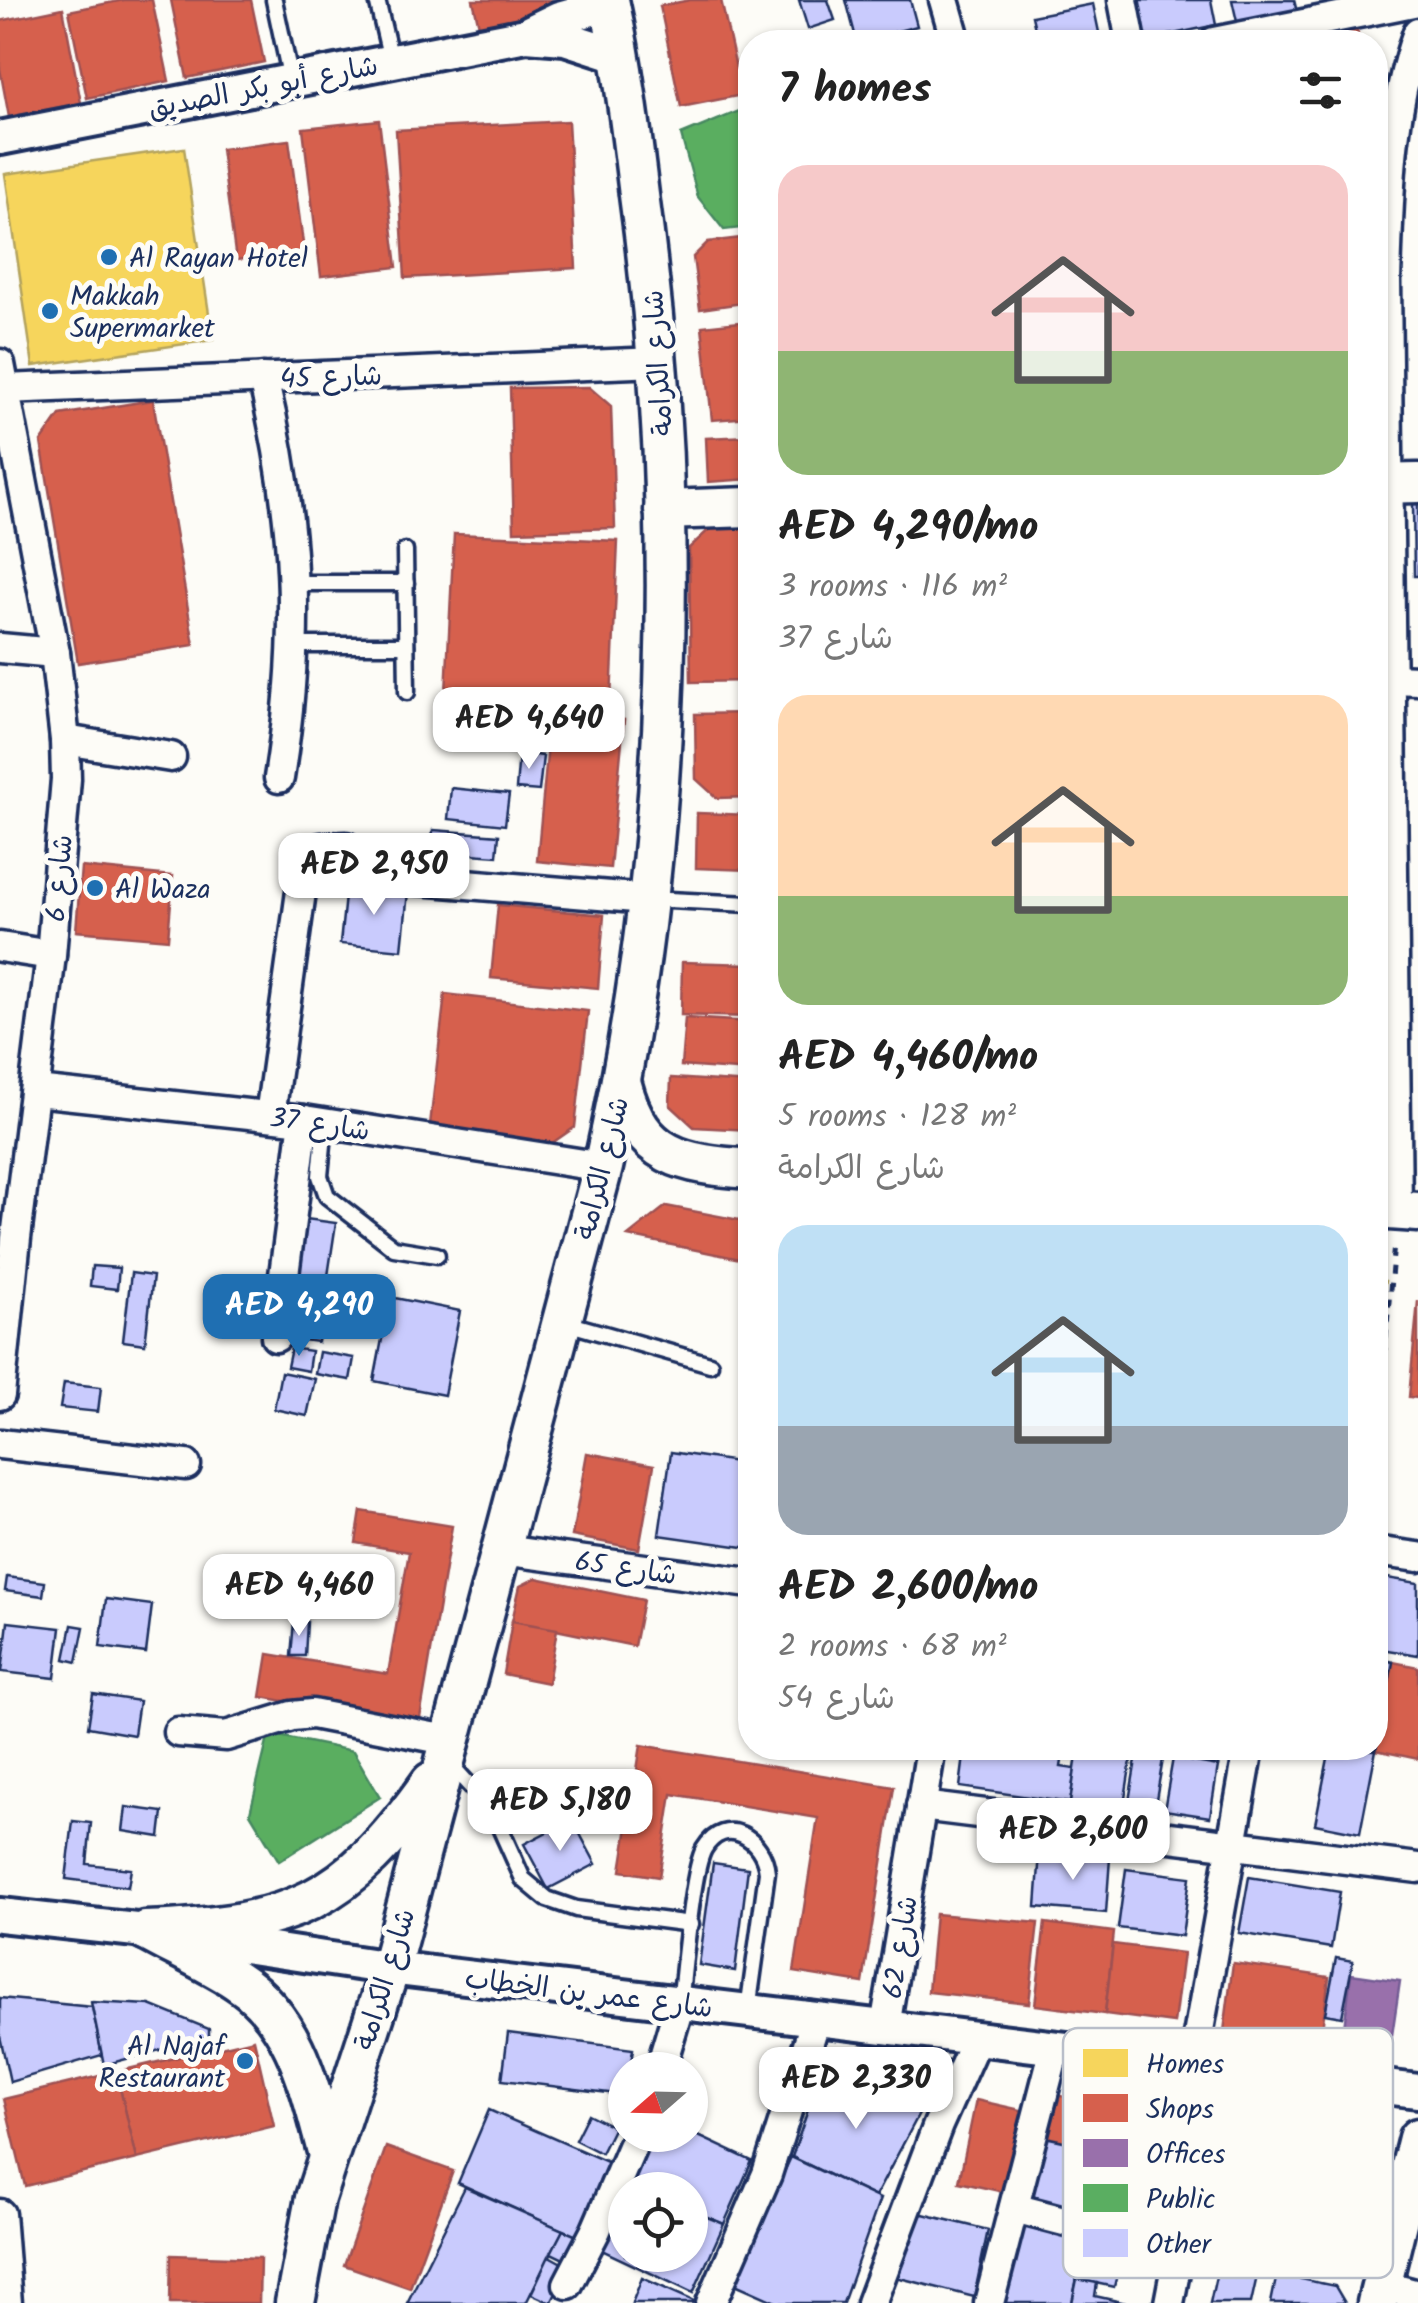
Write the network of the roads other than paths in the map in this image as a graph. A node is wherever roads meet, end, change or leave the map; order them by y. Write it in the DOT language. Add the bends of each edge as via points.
graph roads {
  1 [pos="274,0"];
  2 [pos="377,0"];
  3 [pos="944,0"];
  4 [pos="1123,0"];
  5 [pos="1418,1"];
  6 [pos="615,2"];
  7 [pos="953,30"];
  8 [pos="1129,30"];
  9 [pos="1274,30"];
  10 [pos="1418,32"];
  11 [pos="526,35"];
  12 [pos="621,56"];
  13 [pos="391,60"];
  14 [pos="291,80"];
  15 [pos="1396,122"];
  16 [pos="0,138"];
  17 [pos="1388,206"];
  18 [pos="658,362"];
  19 [pos="2,377"];
  20 [pos="263,378"];
  21 [pos="1388,382"];
  22 [pos="9,469"];
  23 [pos="1395,483"];
  24 [pos="738,507"];
  25 [pos="664,510"];
  26 [pos="405,551"];
  27 [pos="406,582"];
  28 [pos="294,583"];
  29 [pos="294,645"];
  30 [pos="406,645"];
  31 [pos="0,648"];
  32 [pos="55,652"];
  33 [pos="1405,679"];
  34 [pos="407,692"];
  35 [pos="66,740"];
  36 [pos="171,757"];
  37 [pos="1388,766"];
  38 [pos="278,778"];
  39 [pos="647,899"];
  40 [pos="738,903"];
  41 [pos="1388,916"];
  42 [pos="0,947"];
  43 [pos="51,955"];
  44 [pos="622,1084"];
  45 [pos="36,1091"];
  46 [pos="270,1116"];
  47 [pos="314,1122"];
  48 [pos="603,1167"];
  49 [pos="738,1168"];
  50 [pos="1397,1210"];
  51 [pos="8,1236"];
  52 [pos="437,1255"];
  53 [pos="562,1322"];
  54 [pos="276,1337"];
  55 [pos="710,1364"];
  56 [pos="0,1395"];
  57 [pos="0,1444"];
  58 [pos="186,1465"];
  59 [pos="502,1550"];
  60 [pos="1388,1553"];
  61 [pos="1418,1557"];
  62 [pos="738,1581"];
  63 [pos="178,1732"];
  64 [pos="449,1750"];
  65 [pos="930,1760"];
  66 [pos="1247,1760"];
  67 [pos="922,1806"];
  68 [pos="1232,1847"];
  69 [pos="1418,1868"];
  70 [pos="0,1915"];
  71 [pos="690,1924"];
  72 [pos="146,1931"];
  73 [pos="390,1968"];
  74 [pos="680,2002"];
  75 [pos="748,2011"];
  76 [pos="816,2019"];
  77 [pos="886,2027"];
  78 [pos="1213,2028"];
  79 [pos="977,2038"];
  80 [pos="1056,2048"];
  81 [pos="1063,2049"];
  82 [pos="665,2052"];
  83 [pos="1393,2088"];
  84 [pos="1418,2091"];
  85 [pos="1418,2138"];
  86 [pos="630,2152"];
  87 [pos="328,2154"];
  88 [pos="1014,2208"];
  89 [pos="0,2214"];
  90 [pos="1063,2221"];
  91 [pos="1393,2238"];
  92 [pos="1173,2278"];
  93 [pos="568,2284"];
  94 [pos="1379,2294"];
  95 [pos="1418,2294"];
  96 [pos="7,2303"];
  97 [pos="295,2303"];
  98 [pos="711,2303"];
  99 [pos="871,2303"];
  100 [pos="989,2303"];
  101 [pos="1169,2303"];
  1 -- 14 [label="lane"];
  2 -- 13 [label="lane"];
  3 -- 7 [label="street"];
  4 -- 8 [label="street"];
  5 -- 9 [label="street"];
  6 -- 11 [label="street, شارع أبو بكر الصديق"];
  6 -- 12 [label="main road, شارع الكرامة"];
  10 -- 15 [label="street"];
  11 -- 12 [label="street, شارع أبو بكر الصديق" via="565,38"];
  11 -- 13 [label="street, شارع أبو بكر الصديق"];
  12 -- 18 [label="main road, شارع الكرامة"];
  13 -- 14 [label="street, شارع أبو بكر الصديق"];
  14 -- 16 [label="street, شارع أبو بكر الصديق"];
  15 -- 17 [label="street"];
  18 -- 20 [label="street, شارع 45"];
  18 -- 25 [label="main road, شارع الكرامة"];
  19 -- 20 [label="street, شارع 45"];
  19 -- 22 [label="street, شارع 6"];
  20 -- 28 [label="street" via="290,510"];
  21 -- 23 [label="street"];
  22 -- 32 [label="street, شارع 6"];
  23 -- 33 [label="street"];
  24 -- 25 [label="main road"];
  25 -- 39 [label="main road, شارع الكرامة" via="662,705"];
  26 -- 27 [label="lane"];
  27 -- 28 [label="lane"];
  27 -- 30 [label="lane"];
  28 -- 29 [label="street"];
  29 -- 30 [label="lane"];
  29 -- 38 [label="street"];
  30 -- 34 [label="lane"];
  31 -- 32 [label="street"];
  32 -- 35 [label="street, شارع 6"];
  33 -- 37 [label="street"];
  35 -- 36 [label="street"];
  35 -- 43 [label="street, شارع 6"];
  39 -- 40 [label="lane"];
  39 -- 44 [label="main road, شارع الكرامة"];
  39 -- 46 [label="street" via="406,878 346,847 321,848 302,877"];
  41 -- 50 [label="street"];
  42 -- 43 [label="street"];
  43 -- 45 [label="street, شارع 6"];
  44 -- 48 [label="main road, شارع الكرامة"];
  44 -- 49 [label="main road" via="651,1142 689,1163"];
  45 -- 46 [label="street, شارع 37"];
  45 -- 51 [label="street, شارع 6"];
  46 -- 47 [label="street, شارع 37"];
  47 -- 48 [label="street, شارع 37"];
  47 -- 52 [label="lane" via="327,1196 394,1248"];
  47 -- 54 [label="street"];
  48 -- 53 [label="main road, شارع الكرامة"];
  51 -- 56 [label="street, شارع 6"];
  53 -- 55 [label="lane"];
  53 -- 59 [label="main road, شارع الكرامة"];
  57 -- 58 [label="street"];
  59 -- 62 [label="street, شارع 65"];
  59 -- 64 [label="main road, شارع الكرامة"];
  60 -- 61 [label="street"];
  63 -- 64 [label="street" via="226,1736 312,1714"];
  64 -- 71 [label="lane" via="492,1810 524,1879 547,1899 576,1910"];
  64 -- 72 [label="main road" via="387,1842 338,1885 247,1923"];
  64 -- 73 [label="main road, شارع الكرامة"];
  65 -- 67 [label="street, شارع 62"];
  66 -- 68 [label="street"];
  67 -- 68 [label="street"];
  67 -- 77 [label="street, شارع 62"];
  68 -- 69 [label="street"];
  68 -- 78 [label="street"];
  70 -- 72 [label="street, شارع عمر بن الخطاب"];
  71 -- 74 [label="lane"];
  71 -- 75 [label="lane" via="702,1852 722,1834 749,1836 760,1846 767,1872"];
  72 -- 73 [label="street, شارع عمر بن الخطاب"];
  72 -- 87 [label="main road" via="264,2002 284,2027 309,2086"];
  73 -- 74 [label="street, شارع عمر بن الخطاب"];
  73 -- 87 [label="main road, شارع الكرامة"];
  74 -- 75 [label="street, شارع عمر بن الخطاب"];
  74 -- 82 [label="street"];
  75 -- 76 [label="street, شارع عمر بن الخطاب"];
  76 -- 77 [label="street, شارع عمر بن الخطاب"];
  76 -- 98 [label="street" via="767,2174"];
  77 -- 79 [label="street, شارع عمر بن الخطاب"];
  79 -- 80 [label="street, شارع عمر بن الخطاب"];
  79 -- 99 [label="street"];
  80 -- 81 [label="street, شارع عمر بن الخطاب"];
  80 -- 88 [label="street"];
  83 -- 84 [label="street, شارع عمر بن الخطاب"];
  85 -- 91 [label="main road"];
  86 -- 93 [label="street"];
  87 -- 97 [label="main road, شارع الكرامة"];
  88 -- 90 [label="street"];
  88 -- 100 [label="street"];
  89 -- 96 [label="street"];
  92 -- 101 [label="street"];
  94 -- 95 [label="street"];
}
